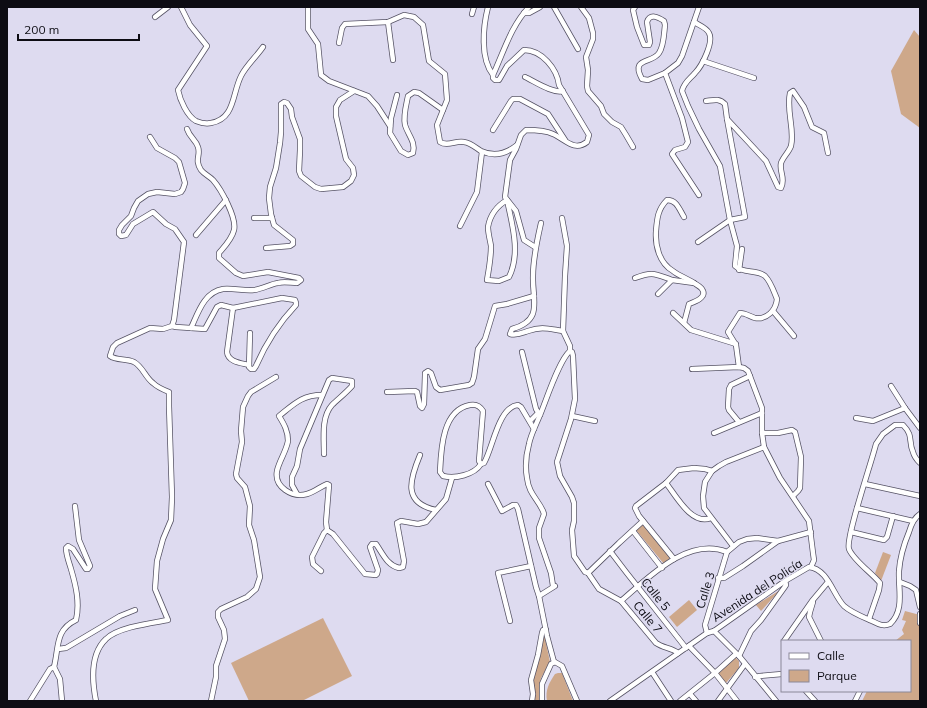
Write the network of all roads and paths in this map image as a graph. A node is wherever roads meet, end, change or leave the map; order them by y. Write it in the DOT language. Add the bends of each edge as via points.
graph roads {
  1 [pos="168,7"];
  2 [pos="181,7"];
  3 [pos="308,7"];
  4 [pos="474,7"];
  5 [pos="488,7"];
  6 [pos="529,7"];
  7 [pos="540,7"];
  8 [pos="554,7"];
  9 [pos="581,7"];
  10 [pos="635,7"];
  11 [pos="699,7"];
  12 [pos="524,13"];
  13 [pos="472,14"];
  14 [pos="155,17"];
  15 [pos="388,22"];
  16 [pos="694,22"];
  17 [pos="339,43"];
  18 [pos="263,47"];
  19 [pos="578,49"];
  20 [pos="393,60"];
  21 [pos="703,61"];
  22 [pos="665,73"];
  23 [pos="493,75"];
  24 [pos="525,77"];
  25 [pos="754,78"];
  26 [pos="682,90"];
  27 [pos="354,91"];
  28 [pos="563,91"];
  29 [pos="672,93"];
  30 [pos="397,95"];
  31 [pos="706,101"];
  32 [pos="442,110"];
  33 [pos="726,119"];
  34 [pos="390,126"];
  35 [pos="187,130"];
  36 [pos="494,130"];
  37 [pos="150,138"];
  38 [pos="518,144"];
  39 [pos="567,144"];
  40 [pos="633,148"];
  41 [pos="482,152"];
  42 [pos="828,153"];
  43 [pos="699,194"];
  44 [pos="226,200"];
  45 [pos="507,200"];
  46 [pos="684,216"];
  47 [pos="254,218"];
  48 [pos="272,218"];
  49 [pos="562,218"];
  50 [pos="730,220"];
  51 [pos="541,223"];
  52 [pos="460,226"];
  53 [pos="196,235"];
  54 [pos="698,242"];
  55 [pos="536,247"];
  56 [pos="266,248"];
  57 [pos="742,249"];
  58 [pos="739,270"];
  59 [pos="635,278"];
  60 [pos="672,280"];
  61 [pos="694,282"];
  62 [pos="658,294"];
  63 [pos="534,296"];
  64 [pos="233,308"];
  65 [pos="773,311"];
  66 [pos="673,313"];
  67 [pos="684,323"];
  68 [pos="172,326"];
  69 [pos="191,328"];
  70 [pos="563,331"];
  71 [pos="250,333"];
  72 [pos="794,336"];
  73 [pos="736,344"];
  74 [pos="522,352"];
  75 [pos="570,352"];
  76 [pos="249,365"];
  77 [pos="739,367"];
  78 [pos="692,369"];
  79 [pos="750,376"];
  80 [pos="276,377"];
  81 [pos="891,386"];
  82 [pos="387,392"];
  83 [pos="322,395"];
  84 [pos="905,408"];
  85 [pos="539,414"];
  86 [pos="762,414"];
  87 [pos="572,416"];
  88 [pos="856,418"];
  89 [pos="530,421"];
  90 [pos="595,421"];
  91 [pos="739,422"];
  92 [pos="920,428"];
  93 [pos="534,429"];
  94 [pos="714,433"];
  95 [pos="762,433"];
  96 [pos="764,447"];
  97 [pos="324,454"];
  98 [pos="420,455"];
  99 [pos="920,463"];
  100 [pos="481,464"];
  101 [pos="712,471"];
  102 [pos="452,478"];
  103 [pos="666,483"];
  104 [pos="488,484"];
  105 [pos="865,484"];
  106 [pos="297,494"];
  107 [pos="793,496"];
  108 [pos="920,496"];
  109 [pos="76,506"];
  110 [pos="857,508"];
  111 [pos="436,510"];
  112 [pos="920,514"];
  113 [pos="893,516"];
  114 [pos="711,518"];
  115 [pos="643,521"];
  116 [pos="913,521"];
  117 [pos="327,530"];
  118 [pos="633,531"];
  119 [pos="811,532"];
  120 [pos="851,532"];
  121 [pos="778,541"];
  122 [pos="733,546"];
  123 [pos="610,551"];
  124 [pos="727,552"];
  125 [pos="674,559"];
  126 [pos="531,566"];
  127 [pos="811,567"];
  128 [pos="662,568"];
  129 [pos="321,571"];
  130 [pos="588,573"];
  131 [pos="718,578"];
  132 [pos="785,581"];
  133 [pos="828,582"];
  134 [pos="900,582"];
  135 [pos="638,587"];
  136 [pos="539,596"];
  137 [pos="812,601"];
  138 [pos="621,602"];
  139 [pos="920,607"];
  140 [pos="135,610"];
  141 [pos="920,614"];
  142 [pos="869,620"];
  143 [pos="510,621"];
  144 [pos="920,623"];
  145 [pos="546,630"];
  146 [pos="714,631"];
  147 [pos="707,633"];
  148 [pos="785,640"];
  149 [pos="820,640"];
  150 [pos="688,647"];
  151 [pos="58,649"];
  152 [pos="678,653"];
  153 [pos="738,655"];
  154 [pos="554,662"];
  155 [pos="745,664"];
  156 [pos="54,667"];
  157 [pos="652,672"];
  158 [pos="715,674"];
  159 [pos="781,674"];
  160 [pos="756,678"];
  161 [pos="727,689"];
  162 [pos="807,692"];
  163 [pos="860,692"];
  164 [pos="690,694"];
  165 [pos="612,700"];
  166 [pos="30,701"];
  167 [pos="62,701"];
  168 [pos="96,701"];
  169 [pos="211,701"];
  170 [pos="532,701"];
  171 [pos="542,701"];
  172 [pos="576,701"];
  173 [pos="671,701"];
  174 [pos="680,701"];
  175 [pos="696,701"];
  176 [pos="718,701"];
  177 [pos="737,701"];
  178 [pos="776,701"];
  179 [pos="815,701"];
  180 [pos="855,701"];
  1 -- 14 [label="street"];
  2 -- 18 [label="street" via="190,25 207,46 178,90 194,120 207,124 221,120 228,112 240,76"];
  3 -- 27 [label="street" via="308,29 318,44 321,75"];
  4 -- 13 [label="street"];
  5 -- 23 [label="street" via="484,45 487,64"];
  6 -- 12 [label="street"];
  7 -- 12 [label="street" via="530,13"];
  8 -- 19 [label="street"];
  9 -- 40 [label="street" via="589,18 593,33 586,57 588,91 601,106 604,114 621,127"];
  10 -- 22 [label="street" via="633,10 637,27 644,45 649,45 650,42 647,22 650,17 656,17 666,24 661,50 655,57 641,62 638,72 642,79 648,80"];
  11 -- 16 [label="street"];
  12 -- 23 [label="street" via="508,38"];
  15 -- 17 [label="street" via="345,24"];
  15 -- 20 [label="street"];
  15 -- 32 [label="street" via="410,15 423,25 429,61 445,74 447,100"];
  16 -- 21 [label="street" via="710,34"];
  16 -- 22 [label="street" via="682,56 678,63"];
  21 -- 25 [label="street"];
  21 -- 26 [label="street"];
  22 -- 29 [label="street"];
  23 -- 28 [label="street" via="495,80 499,80 508,66 524,50 529,50 552,67"];
  24 -- 28 [label="street" via="554,91"];
  26 -- 29 [label="street"];
  26 -- 50 [label="street" via="696,123 720,166"];
  27 -- 34 [label="street" via="368,96"];
  27 -- 48 [label="street" via="340,100 336,107 346,159 354,175 351,182 343,187 321,189 301,176 300,138 292,117 292,109 287,102 281,104 280,143 269,198"];
  28 -- 39 [label="street" via="589,135 583,145"];
  29 -- 43 [label="street" via="688,142 685,147 674,150 672,154"];
  30 -- 34 [label="street"];
  31 -- 33 [label="street" via="722,100 725,104"];
  32 -- 34 [label="street" via="419,93 414,92 408,96 404,116 414,149 413,153 408,155 401,151 390,133"];
  32 -- 41 [label="street" via="437,125 440,142 463,142"];
  33 -- 42 [label="street" via="766,161 778,187 781,188 784,183 781,163 791,147 788,107 790,92 792,91 804,107 812,127 824,133"];
  33 -- 50 [label="street" via="744,217"];
  35 -- 44 [label="street" via="199,148 197,160 201,169 212,179"];
  36 -- 39 [label="street" via="511,101 520,99 552,117"];
  37 -- 68 [label="street" via="156,148 179,162 185,183 183,189 175,194 148,194 138,201 118,234 126,235 134,224 153,212 175,229 184,242"];
  38 -- 39 [label="street" via="526,130 552,133"];
  38 -- 41 [label="street" via="500,154"];
  38 -- 45 [label="street" via="510,160 505,194"];
  41 -- 52 [label="street" via="477,192"];
  44 -- 53 [label="street"];
  44 -- 69 [label="street" via="235,225 231,238 219,252 219,258 243,276 268,272 301,280 297,283 278,283 254,290 217,291 203,302"];
  45 -- 45 [label="street" via="499,205 490,218 488,228 491,244 487,280 499,282 509,277 513,270 515,242"];
  45 -- 55 [label="street" via="516,211 524,240"];
  46 -- 61 [label="street" via="676,203 667,200 658,213 656,239 658,249 670,270"];
  47 -- 48 [label="street"];
  48 -- 56 [label="street" via="274,225 293,240 293,244"];
  49 -- 70 [label="street" via="568,246"];
  50 -- 54 [label="street"];
  50 -- 58 [label="street" via="737,246 736,266"];
  51 -- 55 [label="street"];
  55 -- 63 [label="street"];
  57 -- 58 [label="street"];
  58 -- 65 [label="street" via="765,276 777,300"];
  59 -- 60 [label="street" via="653,273"];
  60 -- 61 [label="street"];
  60 -- 62 [label="street"];
  61 -- 67 [label="street" via="704,293 697,301 689,304"];
  63 -- 70 [label="street" via="535,309 529,320 512,329 510,334 515,335 540,327"];
  63 -- 82 [label="street" via="495,306 485,338 478,349 474,377 469,385 440,390 428,372 425,376 422,408 415,391"];
  64 -- 69 [label="street" via="221,305 217,307 205,329"];
  64 -- 76 [label="street" via="228,357"];
  64 -- 76 [label="street" via="282,298 295,300 296,303 266,345 254,369"];
  65 -- 72 [label="street"];
  65 -- 73 [label="street" via="760,318 740,313 728,332"];
  66 -- 67 [label="street"];
  67 -- 73 [label="street" via="691,330"];
  68 -- 69 [label="street"];
  68 -- 168 [label="street" via="150,328 137,334 113,347 110,356 135,362 153,384 169,392 171,520 159,554 155,589 168,620 132,627 106,638 100,647 92,672"];
  70 -- 75 [label="street, Calle 7"];
  71 -- 76 [label="street"];
  73 -- 77 [label="street"];
  74 -- 85 [label="street"];
  75 -- 85 [label="street" via="564,358"];
  75 -- 87 [label="street, Calle 7" via="573,356 575,392"];
  77 -- 78 [label="street"];
  77 -- 79 [label="street" via="746,369"];
  79 -- 86 [label="street"];
  79 -- 91 [label="street" via="731,385 729,389 728,407"];
  80 -- 169 [label="street" via="251,392 243,407 240,431 242,442 236,474 245,487 250,506 249,525 260,577 256,589 247,597 218,612 225,639 216,666"];
  81 -- 84 [label="street"];
  83 -- 97 [label="street" via="332,378 352,381 352,386 326,414"];
  83 -- 106 [label="street" via="300,448 292,478 292,485"];
  83 -- 106 [label="street" via="303,397 279,416 285,426 288,441 277,476 284,490"];
  84 -- 88 [label="street" via="873,421"];
  84 -- 92 [label="street"];
  85 -- 89 [label="street"];
  85 -- 93 [label="street"];
  86 -- 91 [label="street"];
  86 -- 95 [label="street"];
  87 -- 90 [label="street"];
  87 -- 130 [label="street, Calle 7" via="557,467 574,503 574,556"];
  89 -- 93 [label="street"];
  89 -- 100 [label="street" via="520,405 516,404 508,409 501,420 486,460"];
  91 -- 94 [label="street"];
  93 -- 136 [label="street" via="527,452 527,478 530,492 544,514 539,528 539,538 555,586"];
  95 -- 96 [label="street"];
  95 -- 107 [label="street" via="794,431 801,461 800,488"];
  96 -- 101 [label="street" via="726,462"];
  96 -- 107 [label="street" via="780,478"];
  98 -- 111 [label="street" via="411,479 412,493 419,503 428,509"];
  99 -- 105 [label="street" via="912,451 909,432 903,425 895,425 883,434 876,444"];
  100 -- 102 [label="street" via="475,471"];
  100 -- 102 [label="street" via="479,461 483,411 474,405 461,407 453,415 443,438 440,472 443,476"];
  101 -- 103 [label="street" via="694,468 678,470"];
  101 -- 114 [label="street" via="706,482 702,502"];
  102 -- 111 [label="street" via="446,499"];
  103 -- 114 [label="street" via="692,516 701,519"];
  103 -- 115 [label="street" via="634,508"];
  104 -- 126 [label="street" via="502,511 513,505 517,506"];
  105 -- 108 [label="street"];
  105 -- 110 [label="street"];
  106 -- 117 [label="street" via="307,494 323,485 329,485"];
  107 -- 119 [label="street" via="809,521"];
  109 -- 151 [label="street" via="79,540 90,566 86,569 73,549 68,546 66,548 78,610 76,620 66,626 59,636"];
  110 -- 113 [label="street"];
  110 -- 120 [label="street"];
  111 -- 117 [label="street" via="426,522 397,523 404,561 401,568 393,566 376,544 371,545 378,570 376,575 362,572 347,550"];
  112 -- 116 [label="street, Avenida del Policía"];
  113 -- 116 [label="street"];
  113 -- 120 [label="street" via="884,540"];
  114 -- 122 [label="street"];
  115 -- 118 [label="street"];
  115 -- 125 [label="street"];
  116 -- 134 [label="street, Avenida del Policía" via="900,562"];
  117 -- 129 [label="street" via="312,557 313,564"];
  118 -- 123 [label="street"];
  118 -- 128 [label="street"];
  119 -- 121 [label="street"];
  119 -- 127 [label="street" via="814,560"];
  120 -- 142 [label="street" via="849,550 880,583"];
  121 -- 122 [label="street" via="756,538 738,542"];
  121 -- 131 [label="street" via="724,578"];
  122 -- 124 [label="street"];
  123 -- 130 [label="street"];
  123 -- 135 [label="street, Calle 5"];
  124 -- 125 [label="street" via="696,550"];
  124 -- 131 [label="street, Calle 3"];
  125 -- 128 [label="street"];
  126 -- 136 [label="street"];
  126 -- 143 [label="street" via="498,573"];
  127 -- 132 [label="street, Avenida del Policía"];
  127 -- 133 [label="street, Avenida del Policía"];
  128 -- 135 [label="street"];
  130 -- 138 [label="street, Calle 7" via="599,589"];
  131 -- 147 [label="street, Calle 3" via="705,624"];
  132 -- 146 [label="street, Avenida del Policía"];
  132 -- 153 [label="street" via="786,585 750,631"];
  133 -- 137 [label="street"];
  133 -- 142 [label="street, Avenida del Policía" via="844,606"];
  134 -- 139 [label="street" via="916,590"];
  134 -- 142 [label="street, Avenida del Policía" via="899,606 894,621 884,625"];
  135 -- 138 [label="street"];
  135 -- 150 [label="street, Calle 5"];
  136 -- 145 [label="street"];
  137 -- 148 [label="street"];
  137 -- 149 [label="street" via="809,617"];
  138 -- 152 [label="street, Calle 7" via="656,643"];
  140 -- 151 [label="street" via="66,648"];
  141 -- 144 [label="street"];
  145 -- 154 [label="street"];
  145 -- 170 [label="street" via="542,633 531,680"];
  146 -- 147 [label="street, Avenida del Policía"];
  146 -- 153 [label="street"];
  147 -- 150 [label="street, Avenida del Policía"];
  150 -- 152 [label="street, Avenida del Policía"];
  150 -- 158 [label="street, Calle 5"];
  151 -- 156 [label="street"];
  152 -- 157 [label="street, Avenida del Policía"];
  153 -- 155 [label="street"];
  153 -- 158 [label="street"];
  154 -- 171 [label="street" via="543,679"];
  154 -- 172 [label="street" via="562,666"];
  155 -- 160 [label="street"];
  155 -- 161 [label="street"];
  156 -- 166 [label="street" via="50,669"];
  156 -- 167 [label="street" via="60,679"];
  157 -- 165 [label="street, Avenida del Policía"];
  157 -- 173 [label="street"];
  158 -- 161 [label="street, Calle 5"];
  158 -- 164 [label="street"];
  159 -- 160 [label="street"];
  160 -- 178 [label="street"];
  161 -- 176 [label="street"];
  161 -- 177 [label="street, Calle 5"];
  162 -- 179 [label="street"];
  163 -- 180 [label="street"];
  164 -- 174 [label="street"];
  164 -- 175 [label="street"];
}
